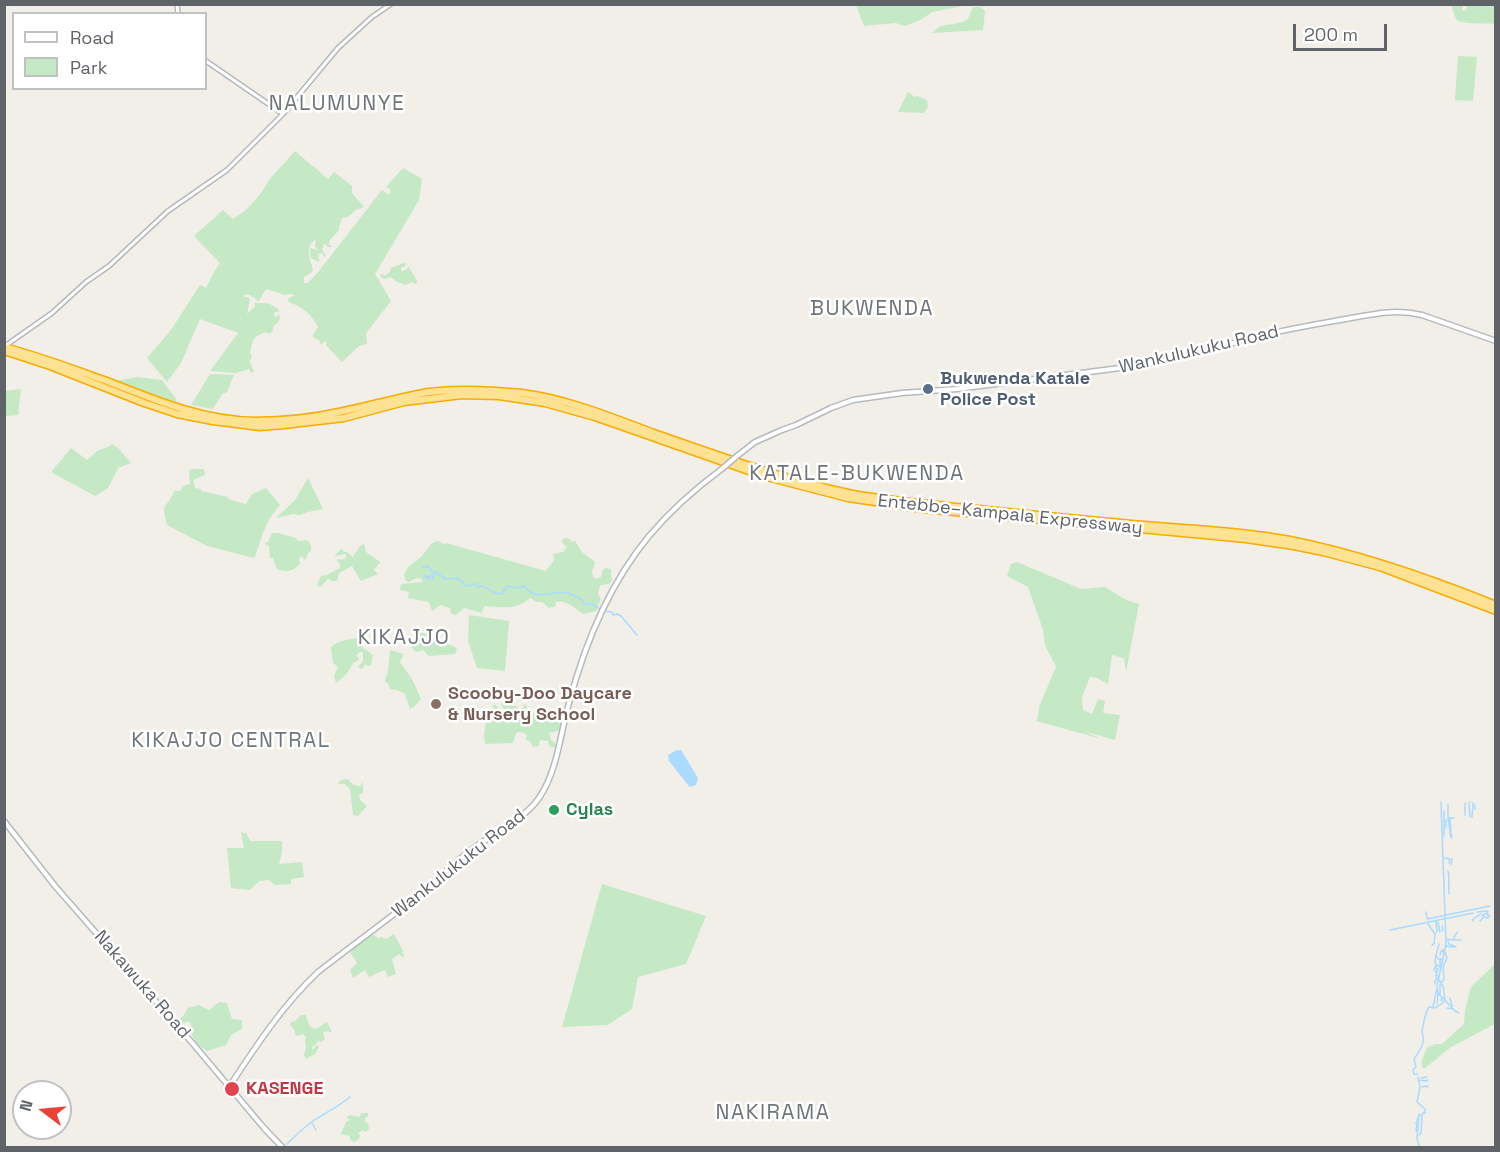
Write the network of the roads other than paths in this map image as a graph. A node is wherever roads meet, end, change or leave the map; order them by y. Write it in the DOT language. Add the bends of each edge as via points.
graph roads {
  1 [pos="391,4"];
  2 [pos="207,62"];
  3 [pos="283,114"];
  4 [pos="1496,341"];
  5 [pos="7,349"];
  6 [pos="1496,605"];
  7 [pos="1496,610"];
  8 [pos="4,821"];
  9 [pos="230,1087"];
  10 [pos="282,1148"];
  1 -- 3 [label="street" via="338,48"];
  2 -- 3 [label="street"];
  3 -- 5 [label="street" via="227,170 168,211 109,266"];
  4 -- 9 [label="main road, Wankulukuku Road, bridge" via="1422,315 1389,311 1257,336 1132,367 853,400 755,442 681,502 649,536 617,582 587,647 551,774 538,800 318,972 272,1022"];
  5 -- 6 [label="highway, Entebbe–Kampala Expressway" via="63,365 174,407 245,420 325,414 451,390 542,397 599,413 755,469 828,489 894,501 1288,540 1382,563"];
  5 -- 7 [label="highway, Entebbe–Kampala Expressway" via="177,414 260,427 344,418 404,402 462,395 545,403 763,476 848,498 1294,546 1380,567"];
  8 -- 9 [label="main road, Nakawuka Road" via="55,886"];
  9 -- 10 [label="main road, Nakawuka Road"];
}
